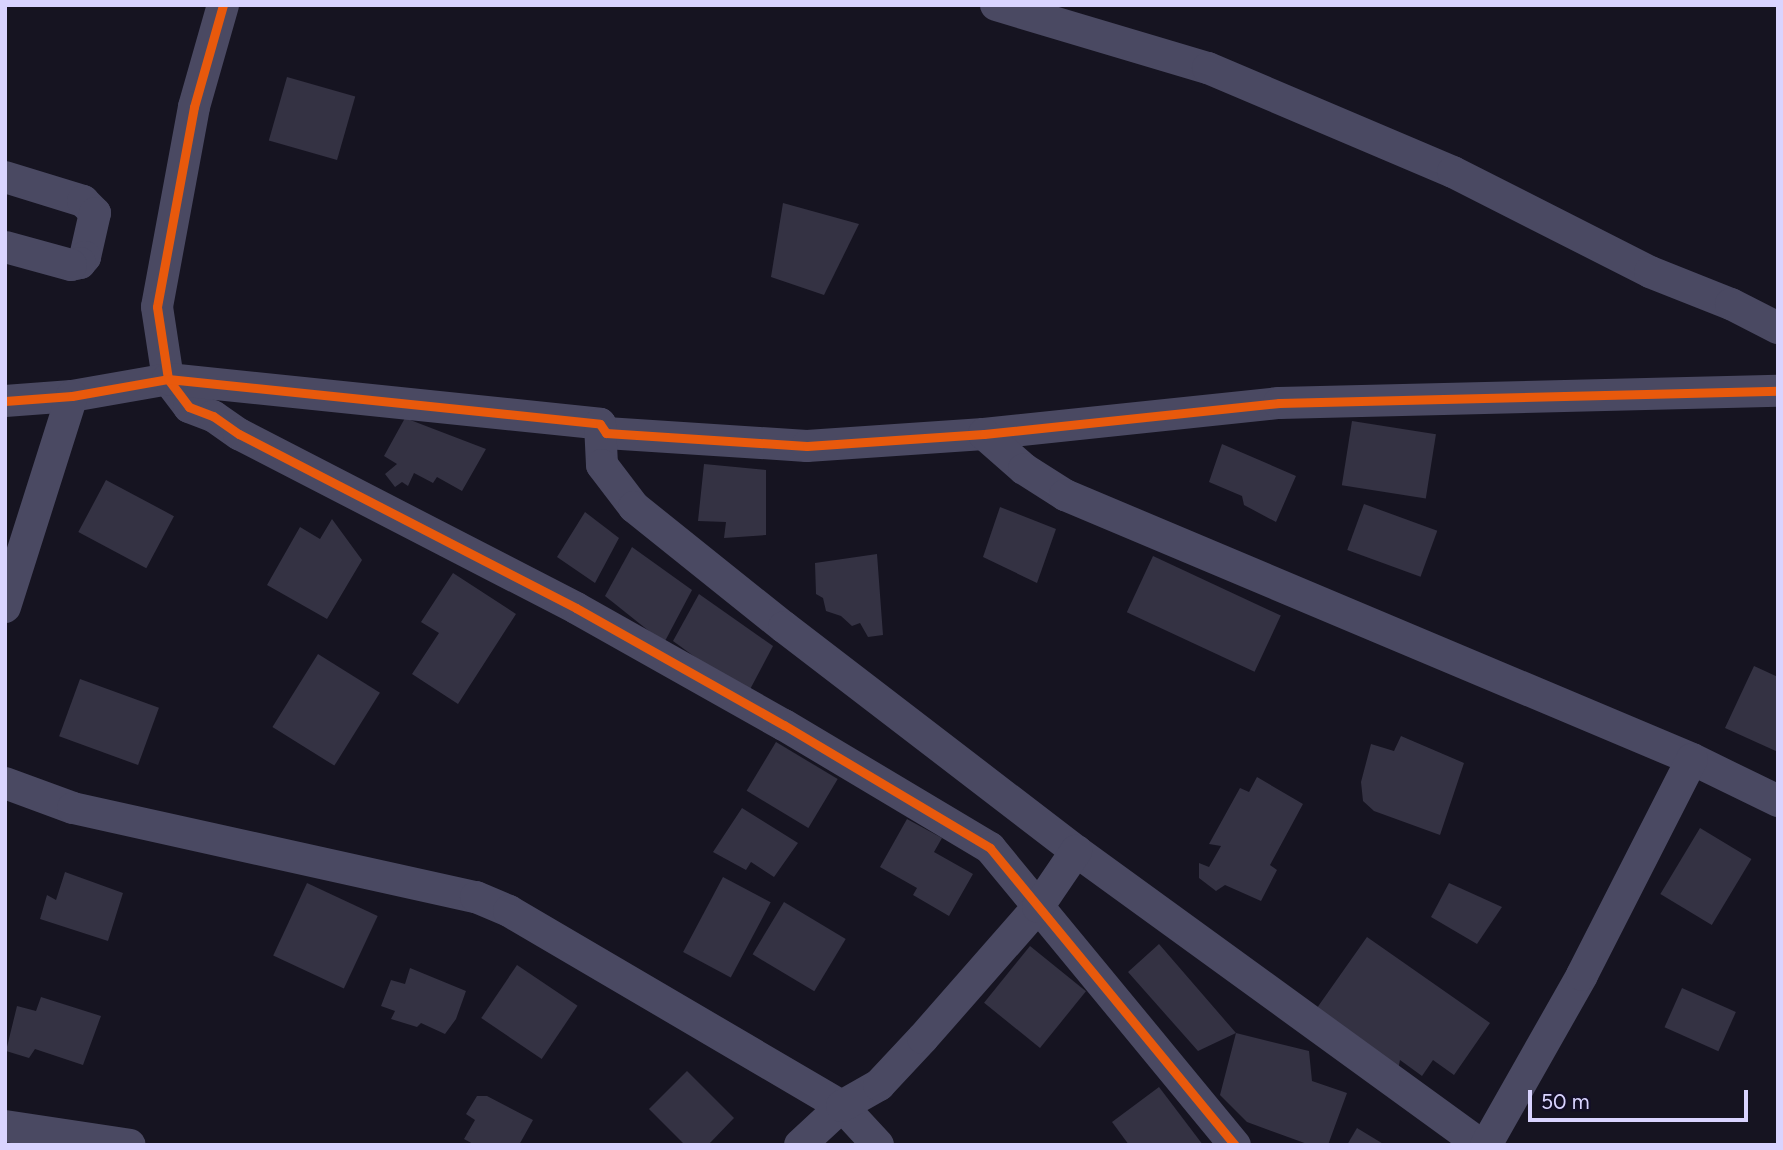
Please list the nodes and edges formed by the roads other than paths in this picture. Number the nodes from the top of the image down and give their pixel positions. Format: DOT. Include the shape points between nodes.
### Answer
graph roads {
  1 [pos="223,5"];
  2 [pos="996,5"];
  3 [pos="5,177"];
  4 [pos="5,247"];
  5 [pos="1778,328"];
  6 [pos="168,379"];
  7 [pos="1778,391"];
  8 [pos="72,397"];
  9 [pos="5,401"];
  10 [pos="600,424"];
  11 [pos="984,434"];
  12 [pos="5,607"];
  13 [pos="1692,759"];
  14 [pos="5,783"];
  15 [pos="1778,801"];
  16 [pos="1076,851"];
  17 [pos="1038,907"];
  18 [pos="842,1106"];
  19 [pos="5,1126"];
  20 [pos="130,1145"];
  21 [pos="800,1145"];
  22 [pos="878,1145"];
  23 [pos="1235,1145"];
  24 [pos="1483,1145"];
  1 -- 6 [label="street" via="194,107 157,307"];
  2 -- 5 [label="street" via="1208,68 1453,172 1650,272"];
  3 -- 4 [label="street" via="83,201 95,214 80,263 71,265"];
  6 -- 8 [label="street"];
  6 -- 10 [label="street"];
  6 -- 17 [label="street" via="189,407 576,608 784,725 990,849"];
  7 -- 11 [label="street" via="1279,403"];
  8 -- 9 [label="street"];
  8 -- 12 [label="street"];
  10 -- 11 [label="street" via="606,433 807,446"];
  10 -- 16 [label="street" via="602,464 634,507"];
  11 -- 13 [label="street" via="1065,495"];
  13 -- 15 [label="street"];
  13 -- 24 [label="street" via="1582,975"];
  14 -- 18 [label="street" via="73,808 476,897 509,911"];
  16 -- 17 [label="street"];
  16 -- 24 [label="street"];
  17 -- 18 [label="street" via="879,1085"];
  17 -- 23 [label="street"];
  18 -- 21 [label="street"];
  18 -- 22 [label="street"];
  19 -- 20 [label="street"];
}
